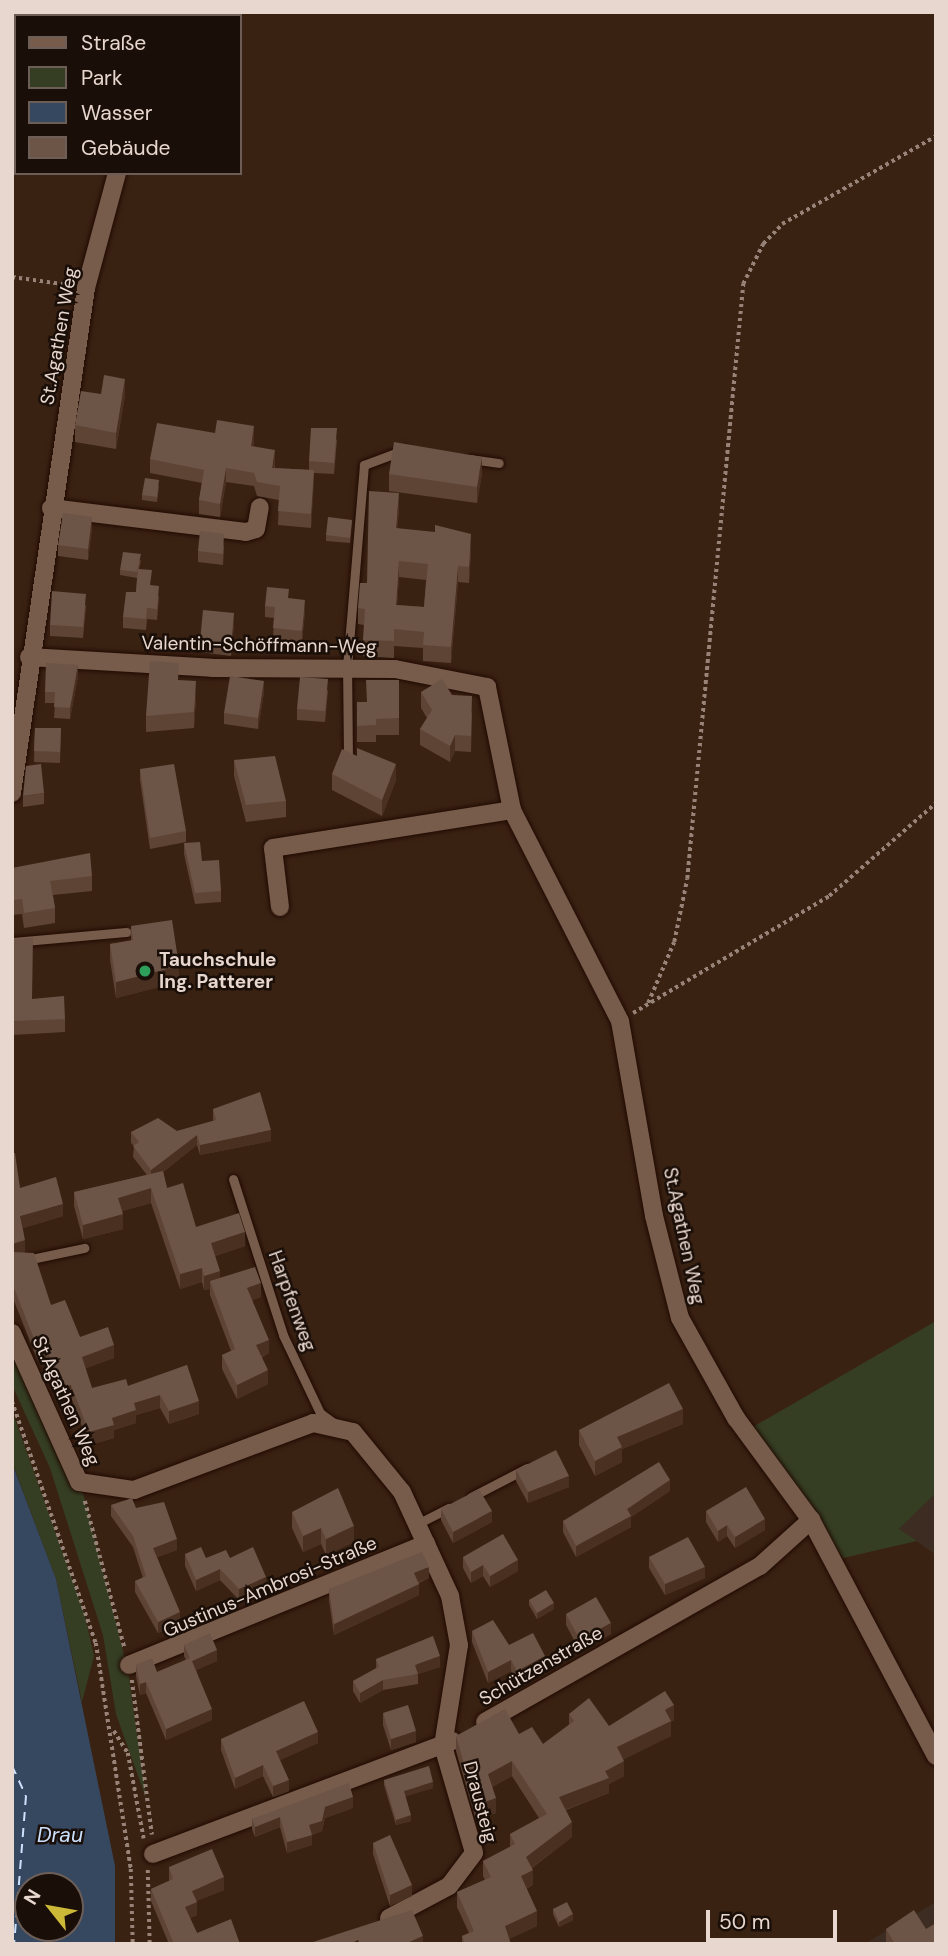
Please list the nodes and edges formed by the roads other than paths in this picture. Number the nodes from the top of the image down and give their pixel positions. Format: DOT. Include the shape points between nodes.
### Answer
graph roads {
  1 [pos="116,175"];
  2 [pos="423,453"];
  3 [pos="461,458"];
  4 [pos="499,463"];
  5 [pos="260,507"];
  6 [pos="51,508"];
  7 [pos="29,657"];
  8 [pos="347,667"];
  9 [pos="487,687"];
  10 [pos="348,758"];
  11 [pos="12,793"];
  12 [pos="512,810"];
  13 [pos="280,907"];
  14 [pos="127,932"];
  15 [pos="12,942"];
  16 [pos="233,1179"];
  17 [pos="84,1248"];
  18 [pos="12,1263"];
  19 [pos="12,1333"];
  20 [pos="336,1424"];
  21 [pos="532,1465"];
  22 [pos="811,1520"];
  23 [pos="417,1524"];
  24 [pos="426,1544"];
  25 [pos="129,1665"];
  26 [pos="443,1746"];
  27 [pos="936,1756"];
  28 [pos="150,1854"];
  29 [pos="370,1925"];
  1 -- 6 [label="street, St.Agathen Weg" via="86,288"];
  2 -- 8 [label="lane" via="397,449 363,465"];
  3 -- 4 [label="lane"];
  5 -- 6 [label="street" via="256,529 246,532"];
  6 -- 7 [label="street, St.Agathen Weg"];
  7 -- 8 [label="street, Valentin-Schöffmann-Weg" via="212,668"];
  7 -- 11 [label="street, St.Agathen Weg"];
  8 -- 9 [label="street, Valentin-Schöffmann-Weg"];
  8 -- 10 [label="lane"];
  9 -- 12 [label="street, St.Agathen Weg"];
  12 -- 13 [label="street" via="274,848"];
  12 -- 22 [label="street, St.Agathen Weg" via="620,1021 654,1216 680,1318 736,1418"];
  14 -- 15 [label="lane"];
  16 -- 20 [label="lane, Harpfenweg" via="283,1335 320,1413"];
  17 -- 18 [label="lane"];
  19 -- 20 [label="street, St.Agathen Weg" via="79,1482 134,1490 289,1429"];
  20 -- 23 [label="street" via="367,1444"];
  21 -- 23 [label="lane"];
  22 -- 26 [label="street, Schützenstraße" via="760,1566"];
  22 -- 27 [label="street, St.Agathen Weg"];
  23 -- 24 [label="street"];
  24 -- 25 [label="street, Gustinus-Ambrosi-Straße"];
  24 -- 26 [label="street" via="450,1596 459,1645"];
  26 -- 28 [label="street, Schützenstraße"];
  26 -- 29 [label="street, Drausteig" via="472,1846 470,1863 449,1886"];
}
